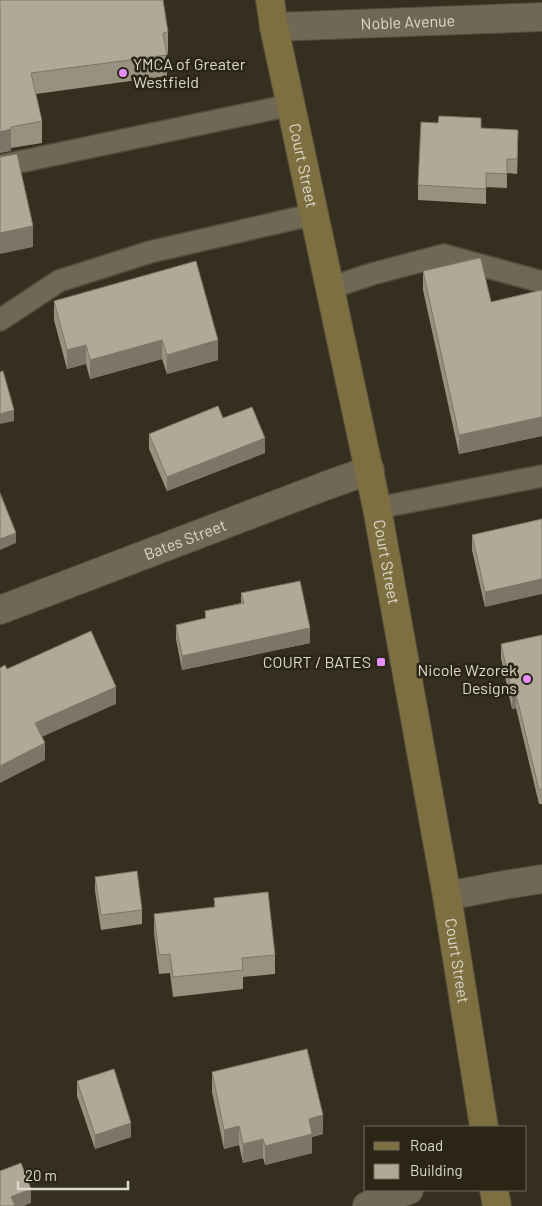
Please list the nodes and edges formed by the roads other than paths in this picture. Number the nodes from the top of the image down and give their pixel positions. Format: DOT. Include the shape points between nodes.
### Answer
graph roads {
  1 [pos="270,0"];
  2 [pos="542,17"];
  3 [pos="274,27"];
  4 [pos="291,105"];
  5 [pos="0,166"];
  6 [pos="315,214"];
  7 [pos="542,282"];
  8 [pos="330,288"];
  9 [pos="0,320"];
  10 [pos="370,470"];
  11 [pos="542,476"];
  12 [pos="377,508"];
  13 [pos="0,610"];
  14 [pos="542,879"];
  15 [pos="447,896"];
  16 [pos="484,1126"];
  17 [pos="406,1191"];
  18 [pos="494,1191"];
  19 [pos="367,1206"];
  20 [pos="496,1206"];
  1 -- 3 [label="main road, Court Street"];
  2 -- 3 [label="street, Noble Avenue"];
  3 -- 4 [label="main road, Court Street"];
  4 -- 5 [label="lane"];
  4 -- 6 [label="main road, Court Street"];
  6 -- 8 [label="main road, Court Street"];
  6 -- 9 [label="lane" via="150,252 59,281"];
  7 -- 8 [label="lane" via="444,255"];
  8 -- 10 [label="main road, Court Street"];
  10 -- 12 [label="main road, Court Street"];
  10 -- 13 [label="street, Bates Street"];
  11 -- 12 [label="lane"];
  12 -- 15 [label="main road, Court Street"];
  14 -- 15 [label="street"];
  15 -- 16 [label="main road, Court Street"];
  17 -- 19 [label="street"];
  18 -- 20 [label="main road"];
}
